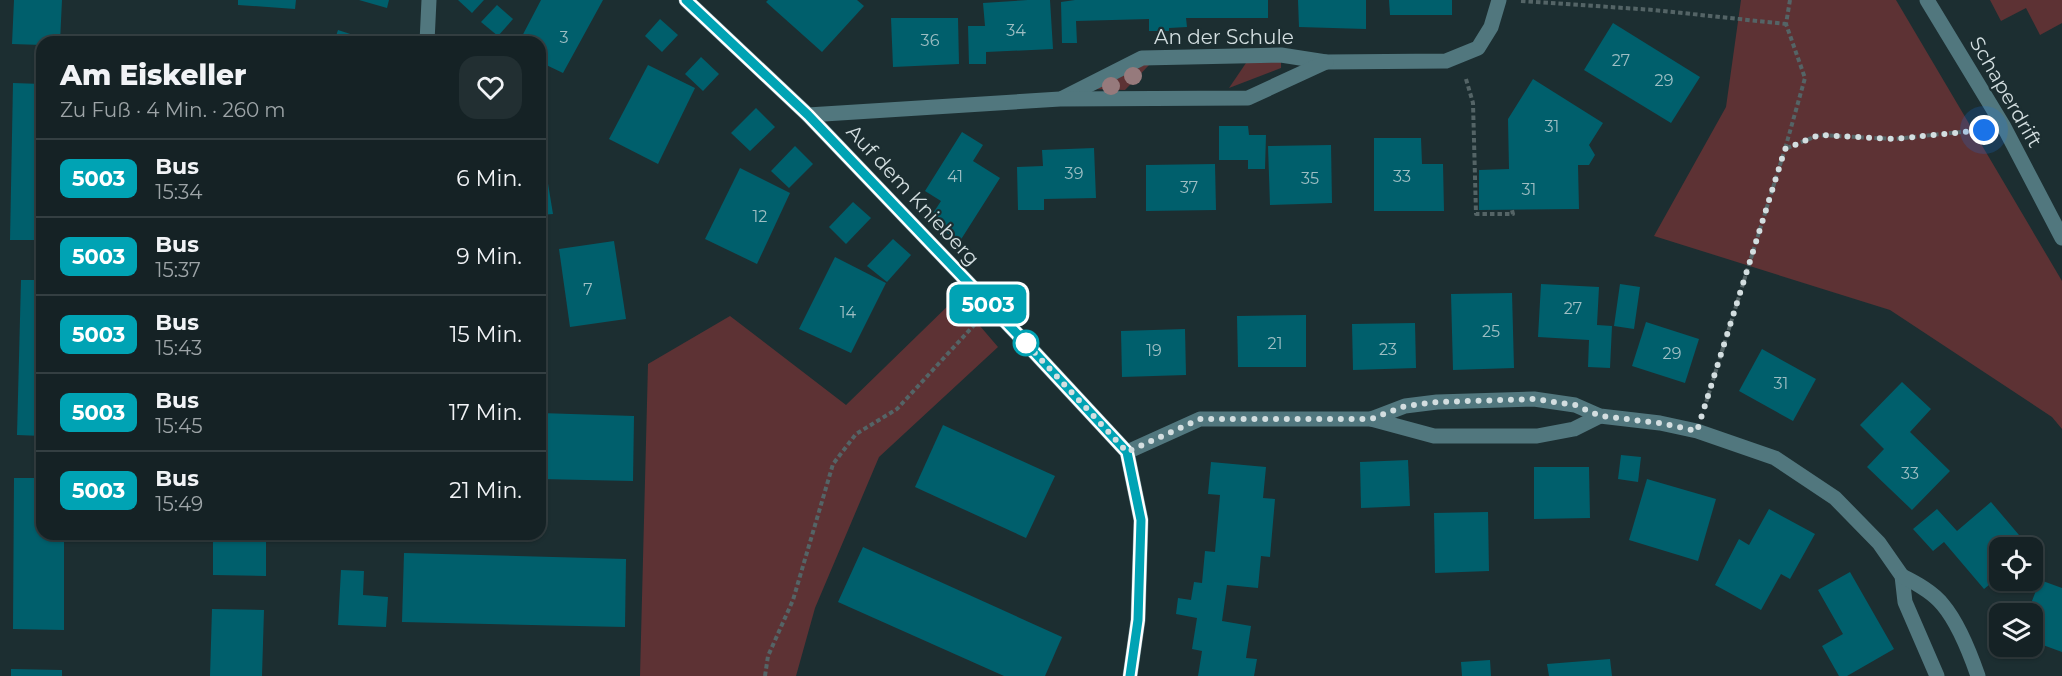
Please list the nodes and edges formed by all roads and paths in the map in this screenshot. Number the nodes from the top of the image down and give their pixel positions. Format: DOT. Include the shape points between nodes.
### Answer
graph roads {
  1 [pos="429,0"];
  2 [pos="686,0"];
  3 [pos="1499,0"];
  4 [pos="1790,0"];
  5 [pos="1927,0"];
  6 [pos="1517,1"];
  7 [pos="1786,24"];
  8 [pos="427,36"];
  9 [pos="1459,56"];
  10 [pos="1326,62"];
  11 [pos="1060,99"];
  12 [pos="808,115"];
  13 [pos="2004,127"];
  14 [pos="1785,149"];
  15 [pos="1512,210"];
  16 [pos="2062,238"];
  17 [pos="989,305"];
  18 [pos="1600,416"];
  19 [pos="1371,419"];
  20 [pos="1697,431"];
  21 [pos="1127,452"];
  22 [pos="1902,576"];
  23 [pos="765,676"];
  24 [pos="1130,676"];
  25 [pos="1938,676"];
  26 [pos="1978,676"];
  1 -- 8 [label="street"];
  2 -- 12 [label="street, Auf dem Knieberg"];
  3 -- 9 [label="street, An der Schule" via="1491,27 1478,48"];
  4 -- 7 [label="path"];
  5 -- 13 [label="street, Schaperdrift"];
  6 -- 7 [label="path"];
  7 -- 14 [label="path" via="1804,78"];
  9 -- 10 [label="street, An der Schule" via="1446,61"];
  9 -- 15 [label="path" via="1473,103 1476,214 1513,214"];
  10 -- 11 [label="street, An der Schule" via="1248,98"];
  10 -- 11 [label="street, An der Schule" via="1281,55 1142,58"];
  11 -- 12 [label="street, An der Schule"];
  12 -- 17 [label="street, Auf dem Knieberg"];
  13 -- 14 [label="path" via="1894,139 1819,135"];
  13 -- 16 [label="street, Schaperdrift"];
  14 -- 20 [label="path"];
  17 -- 21 [label="street, Auf dem Knieberg"];
  17 -- 23 [label="path" via="897,409 856,434 833,464 793,600 768,656"];
  18 -- 19 [label="street" via="1575,405 1534,399 1416,404"];
  18 -- 19 [label="street" via="1574,429 1537,436 1434,436"];
  18 -- 20 [label="street"];
  19 -- 21 [label="street" via="1200,419"];
  20 -- 22 [label="street" via="1775,459 1835,498 1879,543"];
  21 -- 24 [label="street" via="1141,520 1138,620"];
  22 -- 25 [label="street" via="1905,602"];
  22 -- 26 [label="street" via="1922,586 1943,605 1967,645"];
}
